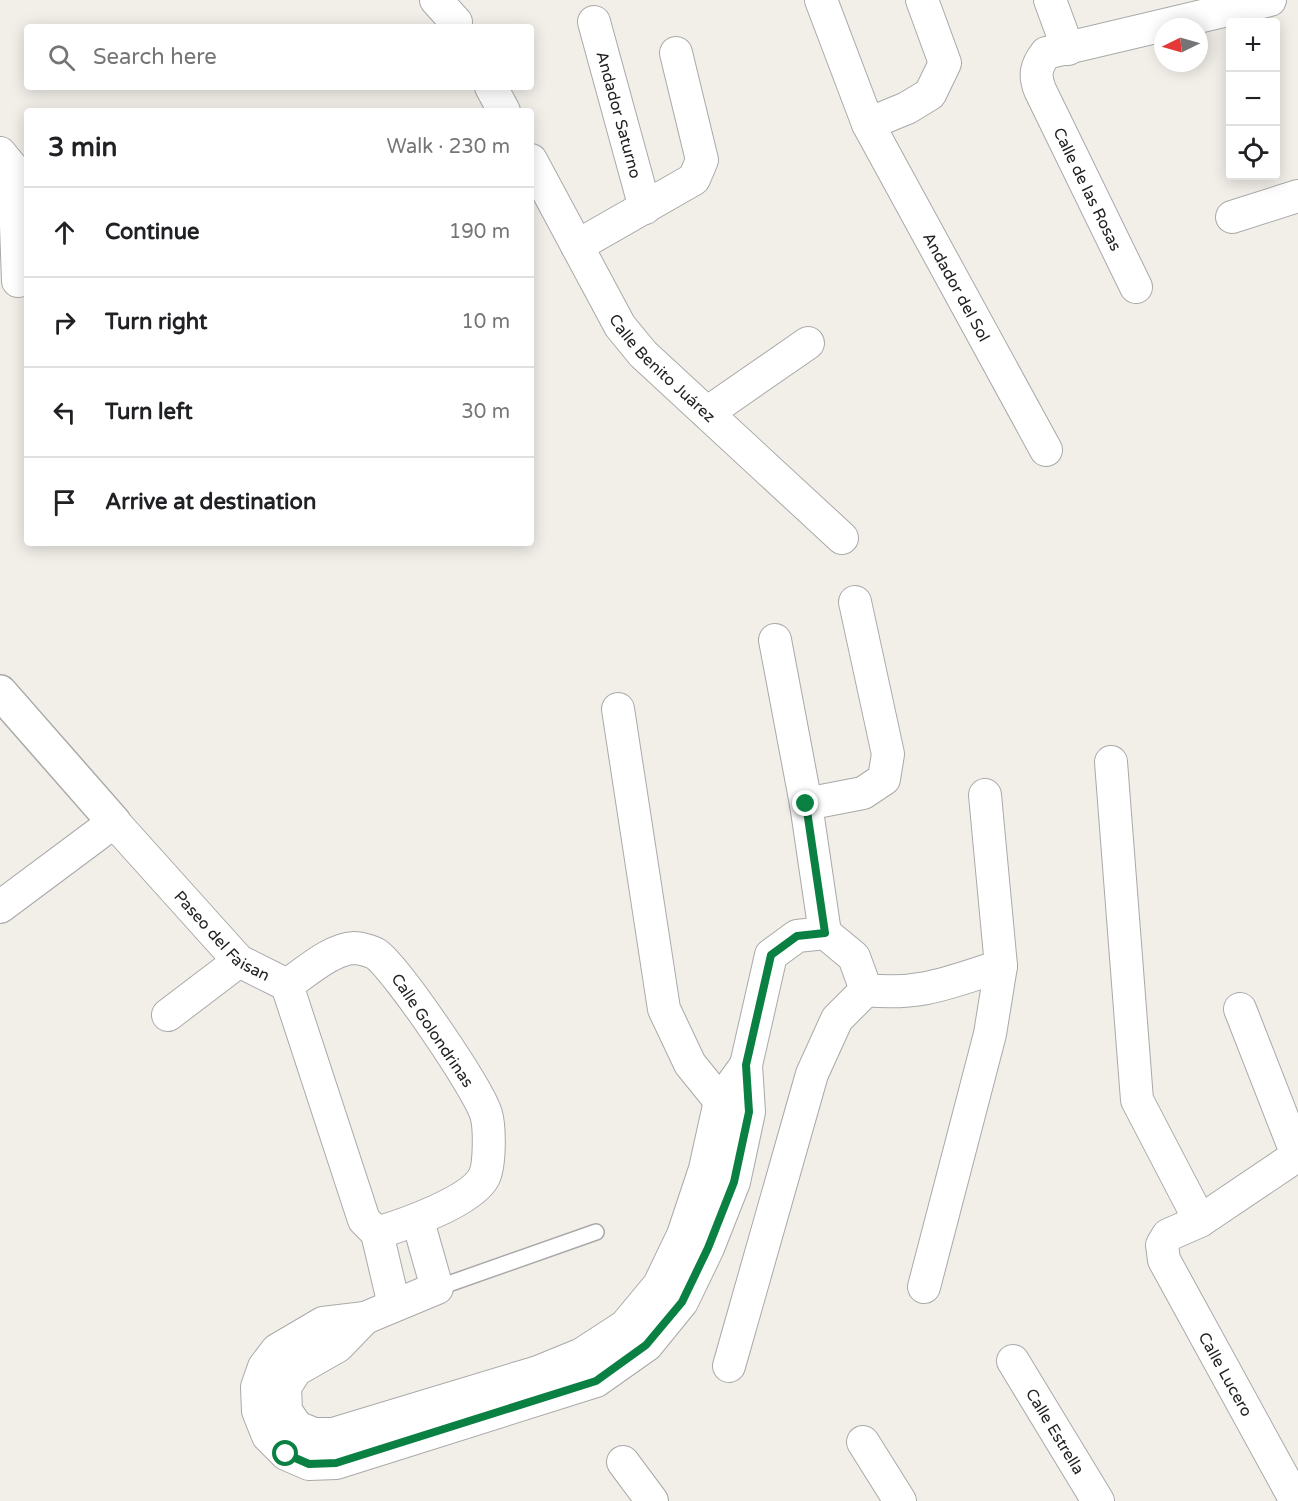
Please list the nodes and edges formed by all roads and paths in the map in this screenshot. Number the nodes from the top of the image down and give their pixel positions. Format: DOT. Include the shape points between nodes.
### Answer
graph roads {
  1 [pos="820,0"];
  2 [pos="922,0"];
  3 [pos="1050,0"];
  4 [pos="1270,0"];
  5 [pos="594,22"];
  6 [pos="1068,49"];
  7 [pos="676,53"];
  8 [pos="493,90"];
  9 [pos="502,108"];
  10 [pos="868,124"];
  11 [pos="0,153"];
  12 [pos="534,166"];
  13 [pos="1298,196"];
  14 [pos="645,208"];
  15 [pos="1232,217"];
  16 [pos="577,246"];
  17 [pos="18,281"];
  18 [pos="1136,288"];
  19 [pos="808,344"];
  20 [pos="707,413"];
  21 [pos="1046,450"];
  22 [pos="842,538"];
  23 [pos="855,602"];
  24 [pos="775,640"];
  25 [pos="0,692"];
  26 [pos="618,709"];
  27 [pos="1111,762"];
  28 [pos="985,795"];
  29 [pos="806,804"];
  30 [pos="114,822"];
  31 [pos="0,907"];
  32 [pos="825,933"];
  33 [pos="239,961"];
  34 [pos="1001,966"];
  35 [pos="287,985"];
  36 [pos="866,990"];
  37 [pos="1240,1009"];
  38 [pos="168,1015"];
  39 [pos="746,1065"];
  40 [pos="720,1101"];
  41 [pos="749,1112"];
  42 [pos="1297,1155"];
  43 [pos="418,1221"];
  44 [pos="1200,1221"];
  45 [pos="371,1226"];
  46 [pos="596,1232"];
  47 [pos="924,1287"];
  48 [pos="437,1288"];
  49 [pos="394,1305"];
  50 [pos="365,1318"];
  51 [pos="1013,1361"];
  52 [pos="729,1366"];
  53 [pos="863,1442"];
  54 [pos="623,1462"];
  55 [pos="652,1501"];
  56 [pos="900,1501"];
  57 [pos="1098,1501"];
  58 [pos="1296,1501"];
  1 -- 10 [label="street, Andador del Sol"];
  2 -- 10 [label="street" via="945,63 930,94"];
  3 -- 6 [label="street"];
  4 -- 6 [label="street"];
  5 -- 14 [label="street, Andador Saturno"];
  6 -- 18 [label="street, Calle de las Rosas" via="1046,53 1038,63 1035,77"];
  7 -- 14 [label="street" via="702,160 700,170 694,179"];
  8 -- 9 [label="street"];
  10 -- 21 [label="street, Andador del Sol"];
  11 -- 17 [label="street" via="14,170"];
  12 -- 16 [label="street, Calle Benito Juárez"];
  13 -- 15 [label="street"];
  14 -- 16 [label="street"];
  16 -- 20 [label="street, Calle Benito Juárez" via="620,326 643,354"];
  19 -- 20 [label="street"];
  20 -- 22 [label="street, Calle Benito Juárez"];
  23 -- 29 [label="street" via="888,754 884,778 863,793"];
  24 -- 29 [label="street"];
  25 -- 30 [label="street, Paseo del Faisan"];
  26 -- 40 [label="street" via="664,1009 690,1064"];
  27 -- 44 [label="street" via="1137,1100"];
  28 -- 34 [label="street"];
  29 -- 32 [label="street"];
  30 -- 31 [label="street"];
  30 -- 33 [label="street, Paseo del Faisan"];
  32 -- 36 [label="street" via="854,957"];
  32 -- 39 [label="street" via="797,936 771,955"];
  33 -- 35 [label="street, Paseo del Faisan"];
  33 -- 38 [label="street"];
  34 -- 36 [label="street" via="918,991"];
  34 -- 47 [label="street" via="990,1034"];
  35 -- 43 [label="street, Calle Golondrinas" via="334,954 353,948 375,953 393,971 471,1082 486,1115 489,1155 484,1178 461,1198"];
  35 -- 45 [label="street, Paseo del Faisan"];
  36 -- 52 [label="street" via="837,1019 812,1074"];
  37 -- 42 [label="street"];
  39 -- 40 [label="street"];
  39 -- 41 [label="street"];
  40 -- 41 [label="street"];
  40 -- 50 [label="street" via="705,1170 683,1235 659,1285 625,1326 582,1354 538,1372 333,1434 314,1434 297,1427 286,1411 285,1387 297,1370 338,1346"];
  41 -- 50 [label="street" via="734,1182 682,1302 646,1345 596,1381 336,1463 309,1464 286,1454 268,1436 258,1411 257,1387 264,1367 277,1350 323,1323"];
  42 -- 44 [label="street"];
  43 -- 45 [label="street, Calle Golondrinas"];
  43 -- 48 [label="street"];
  44 -- 58 [label="street, Calle Lucero" via="1168,1235 1162,1245 1164,1260"];
  45 -- 49 [label="street, Paseo del Faisan"];
  46 -- 48 [label="lane"];
  48 -- 49 [label="street"];
  49 -- 50 [label="street"];
  51 -- 57 [label="street, Calle Estrella"];
  53 -- 56 [label="street"];
  54 -- 55 [label="street"];
}
